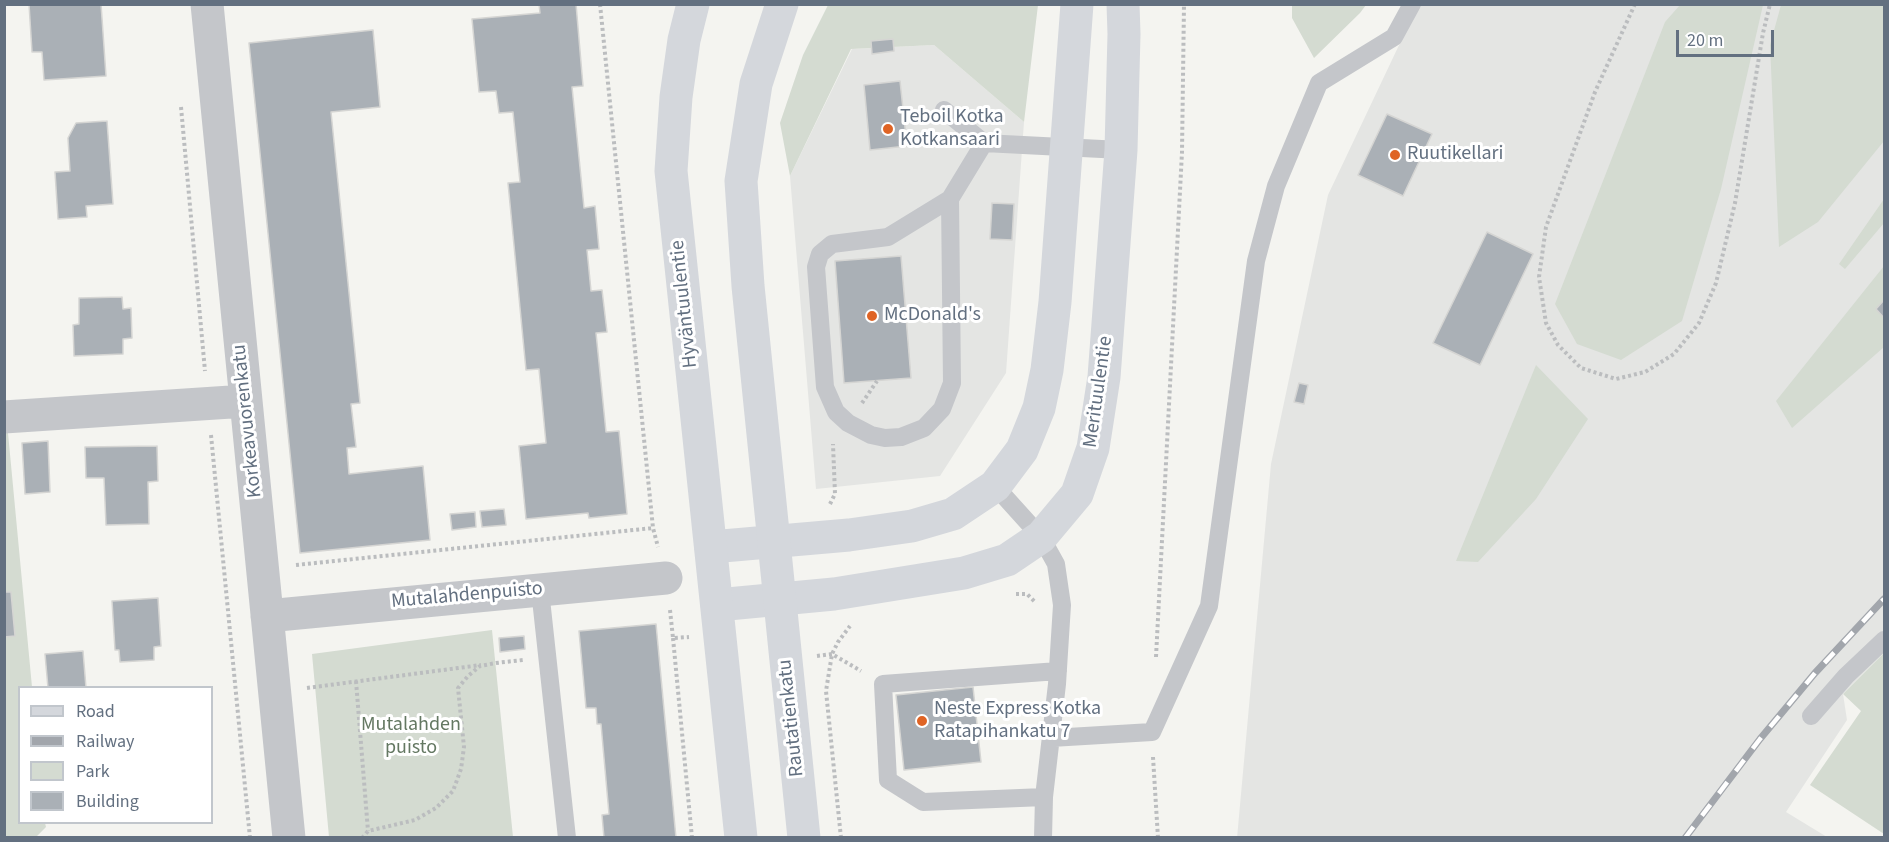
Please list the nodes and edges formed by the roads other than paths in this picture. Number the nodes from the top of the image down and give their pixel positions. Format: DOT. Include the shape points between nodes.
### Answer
graph roads {
  1 [pos="207,4"];
  2 [pos="693,4"];
  3 [pos="782,4"];
  4 [pos="1077,4"];
  5 [pos="1123,4"];
  6 [pos="1412,4"];
  7 [pos="944,110"];
  8 [pos="984,143"];
  9 [pos="1067,147"];
  10 [pos="1121,150"];
  11 [pos="950,199"];
  12 [pos="246,401"];
  13 [pos="4,417"];
  14 [pos="995,486"];
  15 [pos="1041,537"];
  16 [pos="774,542"];
  17 [pos="711,547"];
  18 [pos="666,578"];
  19 [pos="540,590"];
  20 [pos="780,599"];
  21 [pos="717,605"];
  22 [pos="267,616"];
  23 [pos="1884,640"];
  24 [pos="1058,671"];
  25 [pos="1811,716"];
  26 [pos="1051,738"];
  27 [pos="1044,797"];
  28 [pos="289,837"];
  29 [pos="567,837"];
  30 [pos="741,837"];
  31 [pos="804,837"];
  32 [pos="1043,837"];
  1 -- 12 [label="street, Korkeavuorenkatu"];
  2 -- 17 [label="main road, Hyväntuulentie" via="676,97 671,171"];
  3 -- 16 [label="main road" via="756,84 741,181"];
  4 -- 9 [label="main road"];
  5 -- 10 [label="main road, Merituulentie"];
  6 -- 26 [label="lane" via="1394,36 1319,83 1276,186 1256,261 1209,606 1152,732"];
  7 -- 8 [label="lane"];
  8 -- 9 [label="lane"];
  8 -- 11 [label="lane"];
  9 -- 10 [label="lane"];
  9 -- 14 [label="main road" via="1047,370 1039,408 1022,450"];
  10 -- 15 [label="main road, Merituulentie" via="1104,377 1093,448 1077,494"];
  11 -- 11 [label="lane" via="888,237 832,244 820,254 816,267 825,387 836,412 871,435 901,437 924,428 942,409 952,383"];
  12 -- 13 [label="street"];
  12 -- 22 [label="street, Korkeavuorenkatu"];
  14 -- 15 [label="lane"];
  14 -- 16 [label="main road" via="953,514 912,526"];
  15 -- 20 [label="main road, Merituulentie" via="1007,560 964,573"];
  15 -- 24 [label="lane" via="1056,564 1062,605"];
  16 -- 17 [label="main road"];
  16 -- 20 [label="main road"];
  17 -- 21 [label="main road, Hyväntuulentie"];
  18 -- 19 [label="street, Mutalahdenpuisto"];
  19 -- 22 [label="street, Mutalahdenpuisto"];
  19 -- 29 [label="lane"];
  20 -- 21 [label="main road, Merituulentie"];
  20 -- 31 [label="main road, Rautatienkatu"];
  21 -- 30 [label="main road"];
  22 -- 28 [label="street, Korkeavuorenkatu"];
  23 -- 25 [label="lane"];
  24 -- 26 [label="lane"];
  24 -- 27 [label="lane" via="883,684 888,780 923,801"];
  26 -- 27 [label="lane"];
  27 -- 32 [label="lane"];
}
